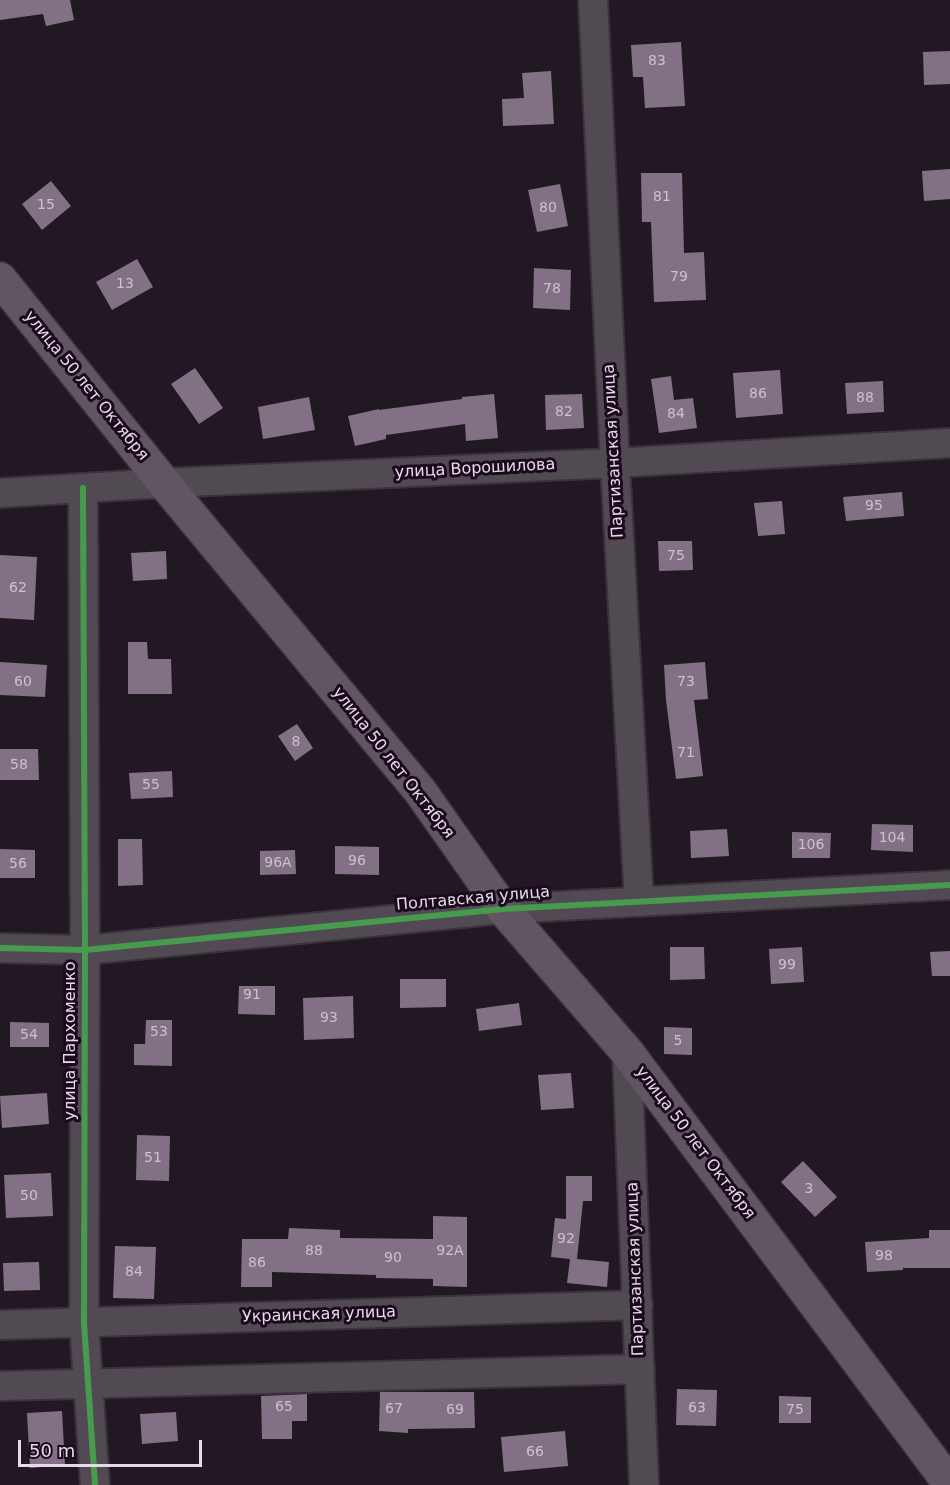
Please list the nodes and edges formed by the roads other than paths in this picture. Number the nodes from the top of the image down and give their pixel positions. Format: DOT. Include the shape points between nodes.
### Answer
graph roads {
  1 [pos="593,0"];
  2 [pos="0,279"];
  3 [pos="950,443"];
  4 [pos="615,463"];
  5 [pos="164,483"];
  6 [pos="83,488"];
  7 [pos="0,493"];
  8 [pos="950,885"];
  9 [pos="639,901"];
  10 [pos="503,909"];
  11 [pos="0,948"];
  12 [pos="85,950"];
  13 [pos="627,1052"];
  14 [pos="638,1305"];
  15 [pos="84,1323"];
  16 [pos="0,1325"];
  17 [pos="640,1369"];
  18 [pos="87,1383"];
  19 [pos="0,1386"];
  20 [pos="950,1484"];
  21 [pos="95,1485"];
  22 [pos="644,1485"];
  1 -- 4 [label="street, Партизанская улица"];
  2 -- 5 [label="main road, улица 50 лет Октября"];
  3 -- 4 [label="street, улица Ворошилова"];
  4 -- 5 [label="street, улица Ворошилова"];
  4 -- 9 [label="street, Партизанская улица"];
  5 -- 6 [label="street, улица Ворошилова"];
  5 -- 10 [label="main road, улица 50 лет Октября" via="420,791"];
  6 -- 7 [label="street, улица Ворошилова"];
  6 -- 12 [label="street, улица Пархоменко"];
  8 -- 9 [label="street, Полтавская улица"];
  9 -- 10 [label="street, Полтавская улица"];
  10 -- 12 [label="street, Полтавская улица"];
  10 -- 13 [label="main road, улица 50 лет Октября"];
  11 -- 12 [label="street, Полтавская улица"];
  12 -- 15 [label="street, улица Пархоменко"];
  13 -- 14 [label="street, Партизанская улица"];
  13 -- 20 [label="main road, улица 50 лет Октября"];
  14 -- 15 [label="street, Украинская улица"];
  14 -- 17 [label="street, Партизанская улица"];
  15 -- 16 [label="street, Украинская улица"];
  15 -- 18 [label="street, улица Пархоменко"];
  17 -- 18 [label="street"];
  17 -- 22 [label="street, Партизанская улица"];
  18 -- 19 [label="street"];
  18 -- 21 [label="street, улица Пархоменко"];
}
